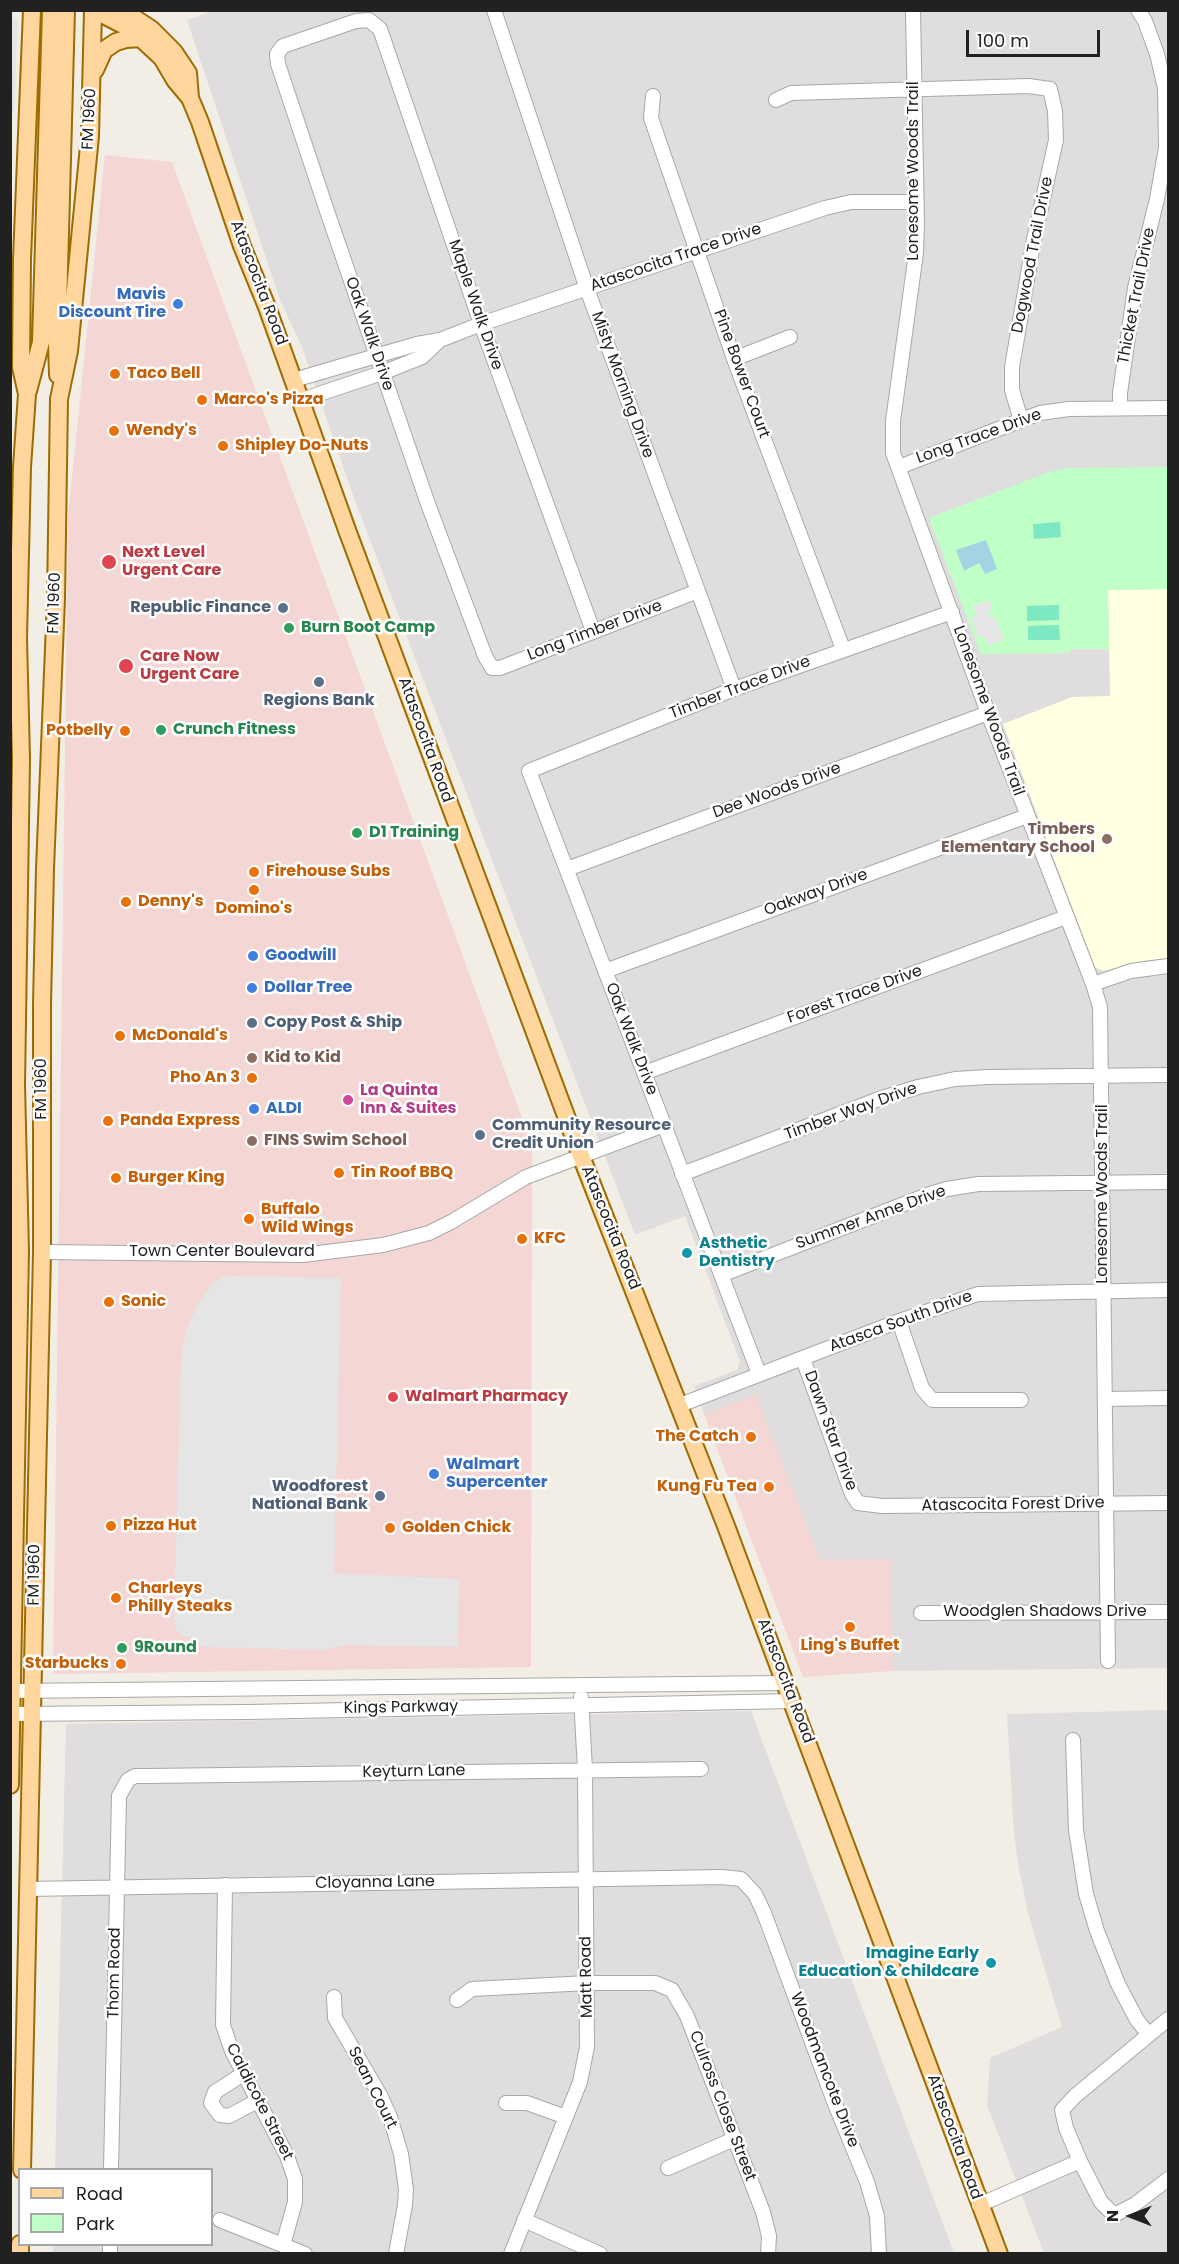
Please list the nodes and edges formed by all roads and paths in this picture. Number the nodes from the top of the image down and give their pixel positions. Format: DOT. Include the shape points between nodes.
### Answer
graph roads {
  1 [pos="32,10"];
  2 [pos="51,10"];
  3 [pos="66,10"];
  4 [pos="94,10"];
  5 [pos="122,10"];
  6 [pos="494,10"];
  7 [pos="913,10"];
  8 [pos="1138,10"];
  9 [pos="330,28"];
  10 [pos="142,38"];
  11 [pos="92,76"];
  12 [pos="915,89"];
  13 [pos="653,96"];
  14 [pos="190,98"];
  15 [pos="776,100"];
  16 [pos="918,202"];
  17 [pos="698,253"];
  18 [pos="587,288"];
  19 [pos="481,324"];
  20 [pos="790,337"];
  21 [pos="440,340"];
  22 [pos="377,356"];
  23 [pos="734,359"];
  24 [pos="382,373"];
  25 [pos="294,380"];
  26 [pos="27,394"];
  27 [pos="59,399"];
  28 [pos="301,400"];
  29 [pos="1120,408"];
  30 [pos="1168,408"];
  31 [pos="1021,420"];
  32 [pos="899,467"];
  33 [pos="698,591"];
  34 [pos="952,612"];
  35 [pos="593,631"];
  36 [pos="843,649"];
  37 [pos="492,668"];
  38 [pos="734,689"];
  39 [pos="988,713"];
  40 [pos="529,771"];
  41 [pos="1026,816"];
  42 [pos="567,869"];
  43 [pos="1066,917"];
  44 [pos="1168,966"];
  45 [pos="605,971"];
  46 [pos="1093,984"];
  47 [pos="644,1073"];
  48 [pos="1168,1075"];
  49 [pos="1102,1076"];
  50 [pos="664,1125"];
  51 [pos="581,1156"];
  52 [pos="682,1174"];
  53 [pos="1168,1182"];
  54 [pos="1103,1183"];
  55 [pos="42,1252"];
  56 [pos="721,1275"];
  57 [pos="1168,1290"];
  58 [pos="1103,1291"];
  59 [pos="899,1321"];
  60 [pos="803,1359"];
  61 [pos="759,1374"];
  62 [pos="1168,1398"];
  63 [pos="1104,1399"];
  64 [pos="1021,1400"];
  65 [pos="680,1405"];
  66 [pos="858,1503"];
  67 [pos="1106,1503"];
  68 [pos="1168,1503"];
  69 [pos="1107,1612"];
  70 [pos="1168,1612"];
  71 [pos="921,1613"];
  72 [pos="1108,1661"];
  73 [pos="785,1683"];
  74 [pos="580,1686"];
  75 [pos="11,1691"];
  76 [pos="32,1691"];
  77 [pos="792,1701"];
  78 [pos="582,1704"];
  79 [pos="11,1714"];
  80 [pos="32,1714"];
  81 [pos="1073,1740"];
  82 [pos="701,1769"];
  83 [pos="585,1770"];
  84 [pos="128,1780"];
  85 [pos="10,1785"];
  86 [pos="722,1877"];
  87 [pos="586,1879"];
  88 [pos="225,1885"];
  89 [pos="117,1887"];
  90 [pos="28,1889"];
  91 [pos="588,1983"];
  92 [pos="334,1997"];
  93 [pos="457,2000"];
  94 [pos="1168,2019"];
  95 [pos="1149,2035"];
  96 [pos="243,2074"];
  97 [pos="259,2100"];
  98 [pos="506,2103"];
  99 [pos="566,2117"];
  100 [pos="734,2139"];
  101 [pos="1080,2161"];
  102 [pos="22,2168"];
  103 [pos="111,2168"];
  104 [pos="668,2168"];
  105 [pos="1168,2179"];
  106 [pos="979,2205"];
  107 [pos="220,2220"];
  108 [pos="525,2220"];
  109 [pos="283,2245"];
  110 [pos="305,2253"];
  111 [pos="396,2253"];
  112 [pos="512,2253"];
  113 [pos="600,2253"];
  114 [pos="768,2253"];
  115 [pos="879,2253"];
  116 [pos="999,2253"];
  1 -- 26 [label="main road, FM 1960 / FM 1960" via="22,260 21,367"];
  2 -- 26 [label="main road" via="40,342"];
  3 -- 27 [label="main road"];
  4 -- 10 [label="main road, Atascocita Road"];
  4 -- 11 [label="main road, FM 1960 / FM 1960"];
  5 -- 14 [label="main road, Atascocita Road" via="152,29 177,57 188,73"];
  6 -- 18 [label="street, Misty Morning Drive"];
  7 -- 12 [label="street, Lonesome Woods Trail"];
  8 -- 29 [label="street, Thicket Trail Drive" via="1157,54 1165,88 1166,148 1135,288"];
  9 -- 19 [label="street, Maple Walk Drive" via="369,20 380,29"];
  9 -- 22 [label="street, Oak Walk Drive" via="283,46 277,54"];
  10 -- 11 [label="main road" via="116,42 104,50"];
  10 -- 14 [label="main road, Atascocita Road" via="162,58"];
  11 -- 27 [label="main road, FM 1960 / FM 1960" via="90,136 69,351"];
  12 -- 15 [label="street" via="791,93"];
  12 -- 16 [label="street, Lonesome Woods Trail"];
  12 -- 31 [label="street, Dogwood Trail Drive" via="1050,89 1056,140 1012,367 1012,390"];
  13 -- 17 [label="street, Pine Bower Court" via="651,118"];
  14 -- 25 [label="main road, Atascocita Road"];
  16 -- 17 [label="street, Atascocita Trace Drive" via="851,202"];
  16 -- 32 [label="street, Lonesome Woods Trail" via="916,253 893,421 893,453"];
  17 -- 18 [label="street, Atascocita Trace Drive"];
  17 -- 23 [label="street, Pine Bower Court"];
  18 -- 19 [label="street, Atascocita Trace Drive"];
  18 -- 33 [label="street, Misty Morning Drive"];
  19 -- 21 [label="street, Atascocita Trace Drive"];
  19 -- 35 [label="street, Maple Walk Drive"];
  20 -- 23 [label="street"];
  21 -- 22 [label="street, Atascocita Trace Drive"];
  21 -- 24 [label="street, Atascocita Trace Drive" via="422,357"];
  22 -- 24 [label="street, Oak Walk Drive"];
  22 -- 25 [label="street, Atascocita Trace Drive"];
  23 -- 36 [label="street, Pine Bower Court"];
  24 -- 28 [label="street, Atascocita Trace Drive"];
  24 -- 37 [label="street, Oak Walk Drive"];
  25 -- 28 [label="main road, Atascocita Road"];
  26 -- 75 [label="main road, FM 1960 / FM 1960" via="18,638 21,758 16,1085 20,1251"];
  27 -- 55 [label="main road, FM 1960 / FM 1960" via="42,1004"];
  28 -- 51 [label="main road, Atascocita Road"];
  29 -- 30 [label="street, Long Trace Drive"];
  29 -- 31 [label="street, Long Trace Drive" via="1069,409"];
  31 -- 32 [label="street, Long Trace Drive"];
  32 -- 34 [label="street, Lonesome Woods Trail"];
  33 -- 35 [label="street, Long Timber Drive"];
  33 -- 38 [label="street, Misty Morning Drive"];
  34 -- 36 [label="street, Timber Trace Drive"];
  34 -- 39 [label="street, Lonesome Woods Trail"];
  35 -- 37 [label="street, Long Timber Drive"];
  36 -- 38 [label="street, Timber Trace Drive"];
  38 -- 40 [label="street, Timber Trace Drive"];
  39 -- 41 [label="street, Lonesome Woods Trail"];
  39 -- 42 [label="street, Dee Woods Drive"];
  40 -- 42 [label="street, Oak Walk Drive"];
  41 -- 43 [label="street, Lonesome Woods Trail"];
  41 -- 45 [label="street, Oakway Drive"];
  42 -- 45 [label="street, Oak Walk Drive"];
  43 -- 46 [label="street, Lonesome Woods Trail"];
  43 -- 47 [label="street, Forest Trace Drive"];
  44 -- 46 [label="street" via="1131,971"];
  45 -- 47 [label="street, Oak Walk Drive"];
  46 -- 49 [label="street, Lonesome Woods Trail" via="1101,1016"];
  47 -- 50 [label="street, Oak Walk Drive"];
  48 -- 49 [label="street, Timber Way Drive"];
  49 -- 52 [label="street, Timber Way Drive" via="987,1077 918,1087"];
  49 -- 54 [label="street, Lonesome Woods Trail"];
  50 -- 51 [label="street, Town Center Boulevard"];
  50 -- 52 [label="street, Oak Walk Drive"];
  51 -- 55 [label="street, Town Center Boulevard" via="526,1177 429,1233 383,1245 303,1255"];
  51 -- 65 [label="main road, Atascocita Road"];
  52 -- 56 [label="street, Oak Walk Drive"];
  53 -- 54 [label="street, Summer Anne Drive"];
  54 -- 56 [label="street, Summer Anne Drive" via="978,1184 947,1189"];
  54 -- 58 [label="street, Lonesome Woods Trail"];
  55 -- 76 [label="main road, FM 1960 / FM 1960"];
  56 -- 61 [label="street, Oak Walk Drive"];
  57 -- 58 [label="street, Atasca South Drive"];
  58 -- 59 [label="street, Atasca South Drive" via="978,1294"];
  58 -- 63 [label="street, Lonesome Woods Trail"];
  59 -- 60 [label="street, Atasca South Drive"];
  59 -- 64 [label="street" via="922,1388 932,1400"];
  60 -- 61 [label="street, Atasca South Drive"];
  60 -- 66 [label="street, Dawn Star Drive"];
  61 -- 65 [label="street, Atasca South Drive"];
  62 -- 63 [label="street"];
  63 -- 67 [label="street, Lonesome Woods Trail"];
  65 -- 73 [label="main road, Atascocita Road"];
  66 -- 67 [label="street, Atascocita Forest Drive"];
  67 -- 68 [label="street, Atascocita Forest Drive"];
  67 -- 69 [label="street, Lonesome Woods Trail"];
  69 -- 70 [label="street, Woodglen Shadows Drive"];
  69 -- 71 [label="street, Woodglen Shadows Drive"];
  69 -- 72 [label="street, Lonesome Woods Trail"];
  73 -- 74 [label="street, Kings Parkway"];
  73 -- 77 [label="main road, Atascocita Road"];
  74 -- 76 [label="street, Kings Parkway"];
  74 -- 78 [label="street, Matt Road"];
  75 -- 76 [label="street, Kings Parkway"];
  75 -- 79 [label="main road, FM 1960 / FM 1960"];
  76 -- 80 [label="main road, FM 1960 / FM 1960"];
  77 -- 78 [label="street, Kings Parkway"];
  77 -- 106 [label="main road, Atascocita Road"];
  78 -- 80 [label="street, Kings Parkway"];
  78 -- 83 [label="street, Matt Road"];
  79 -- 80 [label="street, Kings Parkway"];
  79 -- 85 [label="main road, FM 1960 / FM 1960"];
  80 -- 90 [label="main road, FM 1960 / FM 1960"];
  81 -- 95 [label="street" via="1076,1830 1086,1894 1118,1983"];
  82 -- 83 [label="street, Keyturn Lane"];
  83 -- 84 [label="street, Keyturn Lane" via="135,1776"];
  83 -- 87 [label="street, Matt Road"];
  84 -- 89 [label="street, Thom Road" via="119,1796"];
  86 -- 87 [label="street, Cloyanna Lane"];
  86 -- 115 [label="street, Woodmancote Drive" via="741,1879 755,1894 764,1913 870,2191 877,2216"];
  87 -- 88 [label="street, Cloyanna Lane"];
  87 -- 91 [label="street, Matt Road"];
  88 -- 89 [label="street, Cloyanna Lane"];
  88 -- 96 [label="street, Caldicote Street" via="223,2025"];
  89 -- 90 [label="street, Cloyanna Lane"];
  89 -- 103 [label="street, Thom Road"];
  90 -- 102 [label="main road, FM 1960 / FM 1960"];
  91 -- 93 [label="street, Culross Close Street" via="472,1989"];
  91 -- 99 [label="street, Matt Road" via="585,2064"];
  91 -- 100 [label="street, Culross Close Street" via="662,1984 672,1990 680,2001"];
  92 -- 111 [label="street, Sean Court" via="335,2018 380,2095 401,2154 406,2189"];
  94 -- 95 [label="street"];
  95 -- 101 [label="street" via="1062,2110"];
  96 -- 97 [label="street, Caldicote Street"];
  96 -- 97 [label="street" via="215,2092 211,2103 220,2115 229,2116"];
  97 -- 109 [label="street, Caldicote Street" via="288,2156 295,2179 296,2202"];
  98 -- 99 [label="street" via="527,2103"];
  99 -- 108 [label="street, Matt Road"];
  100 -- 104 [label="street"];
  100 -- 114 [label="street, Culross Close Street" via="766,2224"];
  101 -- 105 [label="street" via="1101,2202 1114,2215"];
  101 -- 106 [label="street"];
  106 -- 116 [label="main road, Atascocita Road"];
  107 -- 109 [label="street"];
  108 -- 112 [label="street, Matt Road"];
  108 -- 113 [label="street"];
  109 -- 110 [label="street"];
}
